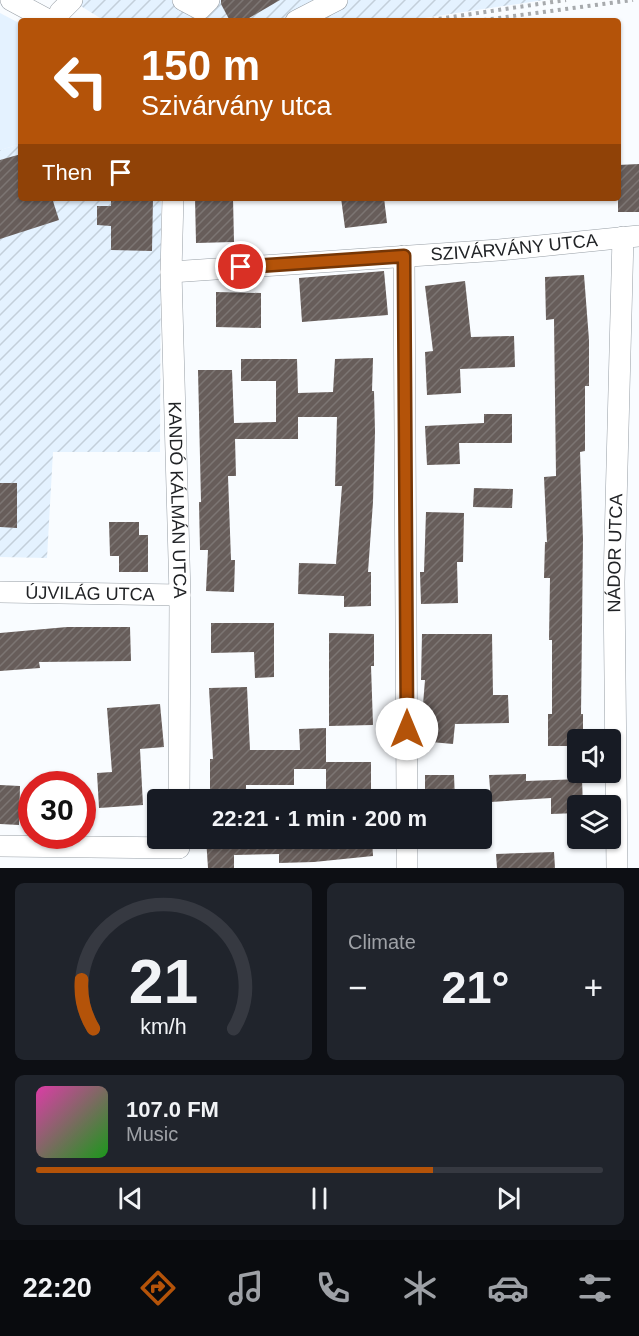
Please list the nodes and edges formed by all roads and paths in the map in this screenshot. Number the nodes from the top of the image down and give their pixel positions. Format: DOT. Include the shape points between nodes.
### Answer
graph roads {
  1 [pos="11,0"];
  2 [pos="72,0"];
  3 [pos="337,0"];
  4 [pos="566,0"];
  5 [pos="633,0"];
  6 [pos="44,18"];
  7 [pos="59,18"];
  8 [pos="302,18"];
  9 [pos="444,18"];
  10 [pos="498,18"];
  11 [pos="173,201"];
  12 [pos="631,237"];
  13 [pos="404,256"];
  14 [pos="171,272"];
  15 [pos="0,592"];
  16 [pos="180,595"];
  17 [pos="179,789"];
  18 [pos="407,789"];
  19 [pos="0,846"];
  20 [pos="407,849"];
  21 [pos="180,852"];
  22 [pos="407,868"];
  23 [pos="617,868"];
  1 -- 6 [label="street"];
  2 -- 7 [label="street"];
  3 -- 8 [label="street"];
  4 -- 9 [label="path"];
  5 -- 10 [label="path"];
  11 -- 14 [label="street, KANDÓ KÁLMÁN UTCA"];
  12 -- 13 [label="street, SZIVÁRVÁNY UTCA"];
  12 -- 23 [label="street, NÁDOR UTCA" via="614,582"];
  13 -- 14 [label="street, SZIVÁRVÁNY UTCA"];
  13 -- 18 [label="street"];
  14 -- 16 [label="street, KANDÓ KÁLMÁN UTCA"];
  15 -- 16 [label="street, ÚJVILÁG UTCA"];
  16 -- 17 [label="street, KANDÓ KÁLMÁN UTCA"];
  19 -- 21 [label="street"];
  20 -- 22 [label="street"];
}
